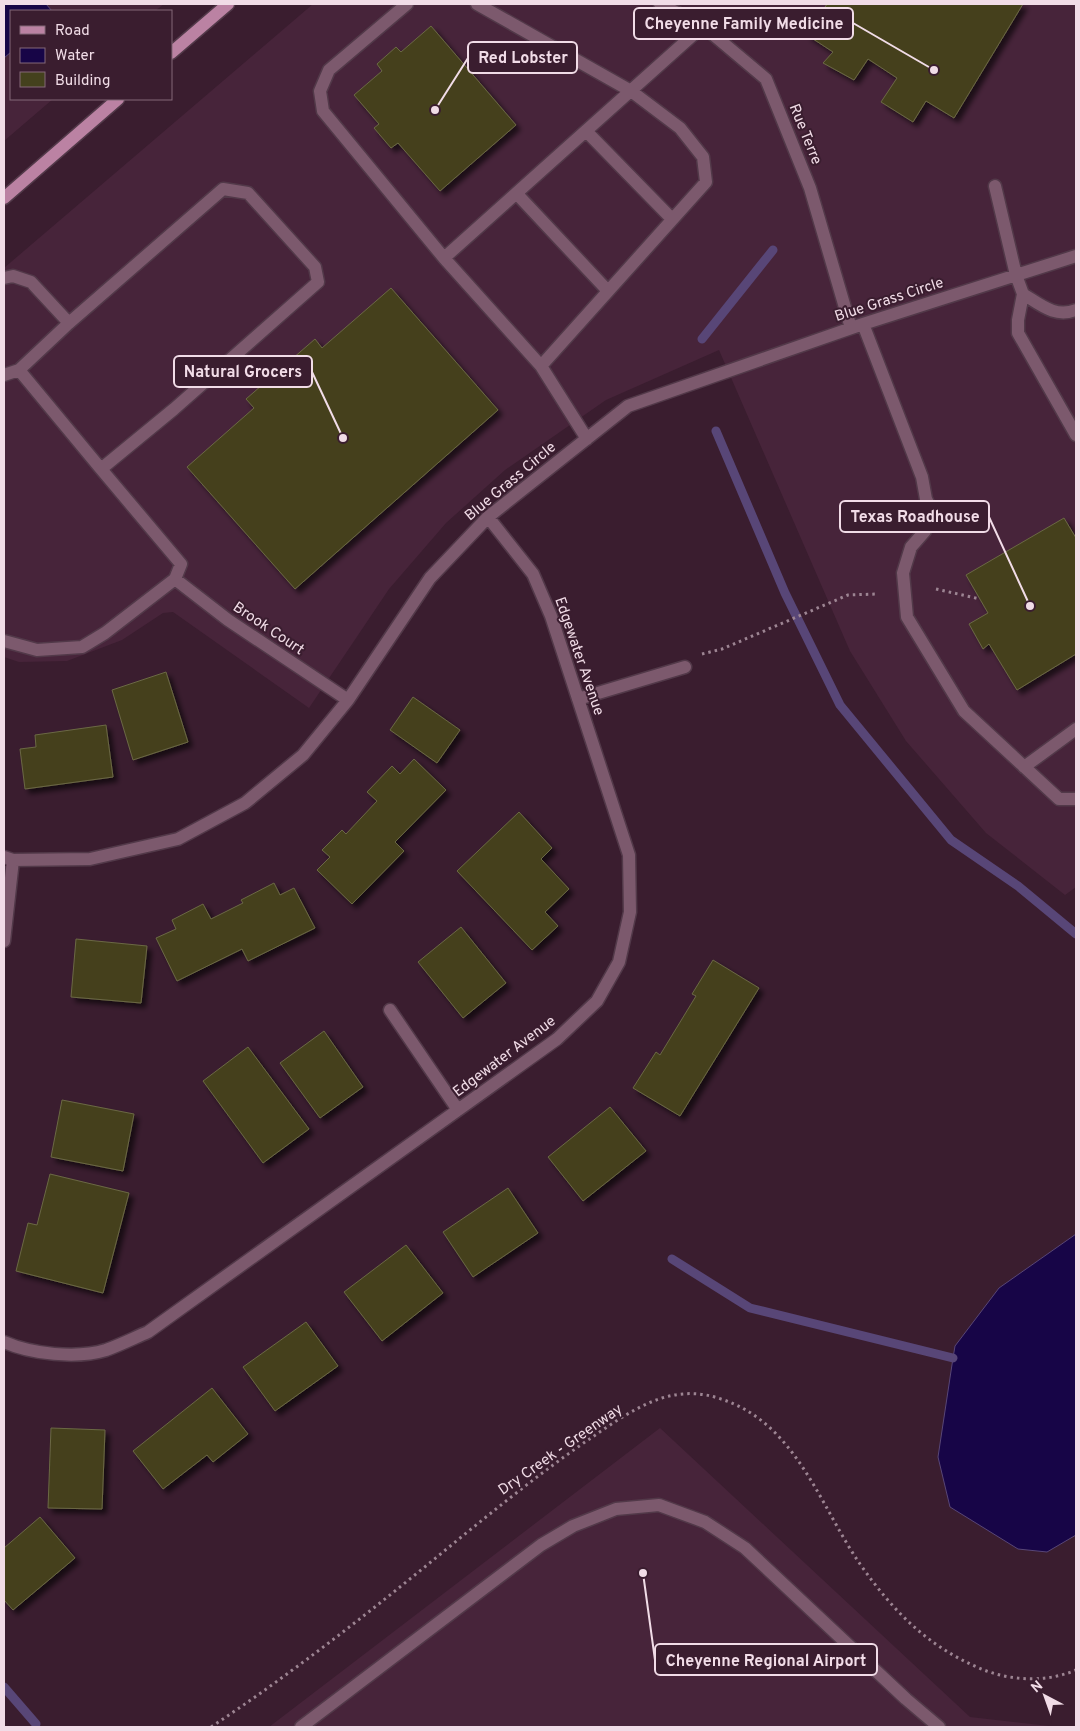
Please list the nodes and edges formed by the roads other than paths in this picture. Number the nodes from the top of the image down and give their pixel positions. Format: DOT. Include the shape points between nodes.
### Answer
graph roads {
  1 [pos="228,4"];
  2 [pos="407,4"];
  3 [pos="477,4"];
  4 [pos="660,4"];
  5 [pos="703,26"];
  6 [pos="172,52"];
  7 [pos="631,91"];
  8 [pos="117,100"];
  9 [pos="586,131"];
  10 [pos="995,186"];
  11 [pos="517,194"];
  12 [pos="4,198"];
  13 [pos="672,220"];
  14 [pos="1076,256"];
  15 [pos="444,258"];
  16 [pos="1016,275"];
  17 [pos="4,278"];
  18 [pos="608,291"];
  19 [pos="1023,294"];
  20 [pos="1076,310"];
  21 [pos="69,323"];
  22 [pos="863,324"];
  23 [pos="851,328"];
  24 [pos="540,366"];
  25 [pos="19,370"];
  26 [pos="4,375"];
  27 [pos="1076,434"];
  28 [pos="587,439"];
  29 [pos="101,469"];
  30 [pos="488,517"];
  31 [pos="175,579"];
  32 [pos="4,641"];
  33 [pos="685,667"];
  34 [pos="348,700"];
  35 [pos="578,700"];
  36 [pos="1076,729"];
  37 [pos="1024,767"];
  38 [pos="1076,799"];
  39 [pos="8,859"];
  40 [pos="4,941"];
  41 [pos="390,1010"];
  42 [pos="458,1110"];
  43 [pos="4,1342"];
  44 [pos="301,1727"];
  45 [pos="940,1727"];
  1 -- 6 [label="main road"];
  2 -- 15 [label="street" via="329,70 320,91 323,111"];
  3 -- 7 [label="street"];
  4 -- 5 [label="street, Rue Terre"];
  5 -- 7 [label="street"];
  5 -- 23 [label="street, Rue Terre" via="766,79 810,188"];
  7 -- 9 [label="street"];
  7 -- 13 [label="street" via="680,128 703,158 706,182"];
  8 -- 12 [label="main road"];
  9 -- 11 [label="street"];
  9 -- 13 [label="street"];
  10 -- 16 [label="street"];
  11 -- 15 [label="street"];
  11 -- 18 [label="street"];
  13 -- 18 [label="street"];
  14 -- 16 [label="street, Blue Grass Circle"];
  15 -- 24 [label="street"];
  16 -- 19 [label="street"];
  16 -- 22 [label="street, Blue Grass Circle"];
  17 -- 21 [label="street" via="13,276 31,282"];
  18 -- 24 [label="street"];
  19 -- 20 [label="street" via="1057,313"];
  19 -- 27 [label="street" via="1018,333"];
  21 -- 25 [label="street"];
  21 -- 29 [label="street" via="223,189 248,193 315,267 318,282"];
  22 -- 23 [label="street, Blue Grass Circle"];
  22 -- 37 [label="street" via="932,511 925,531 911,547 903,573 907,617 964,712"];
  23 -- 28 [label="street, Blue Grass Circle" via="628,406"];
  24 -- 28 [label="street"];
  25 -- 26 [label="street"];
  25 -- 29 [label="street"];
  28 -- 30 [label="street, Blue Grass Circle"];
  29 -- 31 [label="street" via="181,564"];
  30 -- 34 [label="street, Blue Grass Circle" via="430,578"];
  30 -- 35 [label="street, Edgewater Avenue" via="533,574 551,616"];
  31 -- 32 [label="street" via="82,647 37,650"];
  31 -- 34 [label="street, Brook Court" via="228,620"];
  33 -- 35 [label="street"];
  34 -- 39 [label="street, Blue Grass Circle" via="303,756 245,803 178,839 90,859"];
  35 -- 42 [label="street, Edgewater Avenue" via="629,855 630,912 618,962 596,1001 557,1039"];
  36 -- 37 [label="street"];
  37 -- 38 [label="street" via="1059,799"];
  39 -- 40 [label="street"];
  41 -- 42 [label="street"];
  42 -- 43 [label="street, Edgewater Avenue" via="148,1332 105,1350 62,1355"];
  44 -- 45 [label="street" via="541,1545 573,1526 616,1509 659,1505 705,1522 745,1548"];
}
